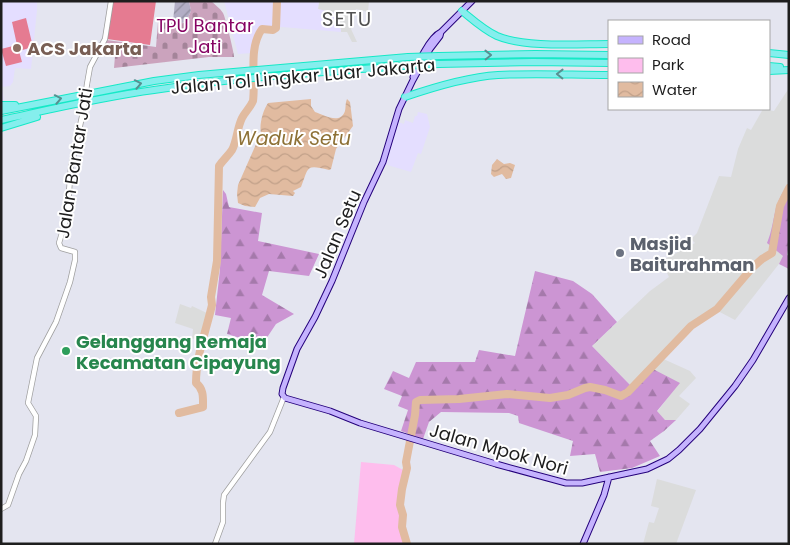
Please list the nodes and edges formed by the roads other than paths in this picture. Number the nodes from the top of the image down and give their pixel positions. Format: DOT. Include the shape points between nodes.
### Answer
graph roads {
  1 [pos="111,1"];
  2 [pos="472,1"];
  3 [pos="462,11"];
  4 [pos="608,44"];
  5 [pos="770,53"];
  6 [pos="608,55"];
  7 [pos="789,57"];
  8 [pos="770,58"];
  9 [pos="608,63"];
  10 [pos="770,66"];
  11 [pos="789,68"];
  12 [pos="770,71"];
  13 [pos="608,75"];
  14 [pos="409,88"];
  15 [pos="417,93"];
  16 [pos="405,97"];
  17 [pos="30,104"];
  18 [pos="76,104"];
  19 [pos="1,105"];
  20 [pos="1,111"];
  21 [pos="1,120"];
  22 [pos="1,128"];
  23 [pos="789,298"];
  24 [pos="284,396"];
  25 [pos="609,477"];
  26 [pos="1,509"];
  27 [pos="215,544"];
  28 [pos="583,544"];
  1 -- 26 [label="street, Jalan Bantar Jati, bridge" via="105,39 90,67 71,167 67,216 59,243 61,248 74,252 72,278 56,322 36,358 28,403 36,416 34,442 8,505"];
  2 -- 3 [label="main road, Jalan Setu"];
  3 -- 4 [label="highway" via="497,36 518,42"];
  3 -- 14 [label="main road, Jalan Setu" via="426,48"];
  5 -- 7 [label="highway"];
  17 -- 6 [label="highway, Jalan Tol Lingkar Luar Jakarta, one-way, bridge" via="154,81 269,68 408,57"];
  7 -- 8 [label="highway"];
  9 -- 18 [label="highway, Jalan Tol Lingkar Luar Jakarta, bridge" via="439,64 270,76 152,90"];
  10 -- 11 [label="highway"];
  11 -- 12 [label="highway"];
  13 -- 15 [label="highway, one-way" via="496,75"];
  14 -- 15 [label="highway"];
  14 -- 16 [label="main road, Jalan Setu"];
  15 -- 16 [label="highway"];
  16 -- 24 [label="main road, Jalan Setu" via="395,118 383,162 332,281 292,362 283,388"];
  17 -- 19 [label="highway"];
  17 -- 20 [label="highway, Jalan Tol Lingkar Luar Jakarta"];
  18 -- 21 [label="highway, Jalan Tol Lingkar Luar Jakarta"];
  18 -- 22 [label="highway"];
  23 -- 25 [label="main road, Jalan Mpok Nori" via="735,386 689,441 668,459 647,469"];
  24 -- 25 [label="main road, Jalan Mpok Nori" via="288,400 415,440 566,483"];
  24 -- 27 [label="street" via="270,432 224,496 223,522"];
  25 -- 28 [label="main road"];
}
